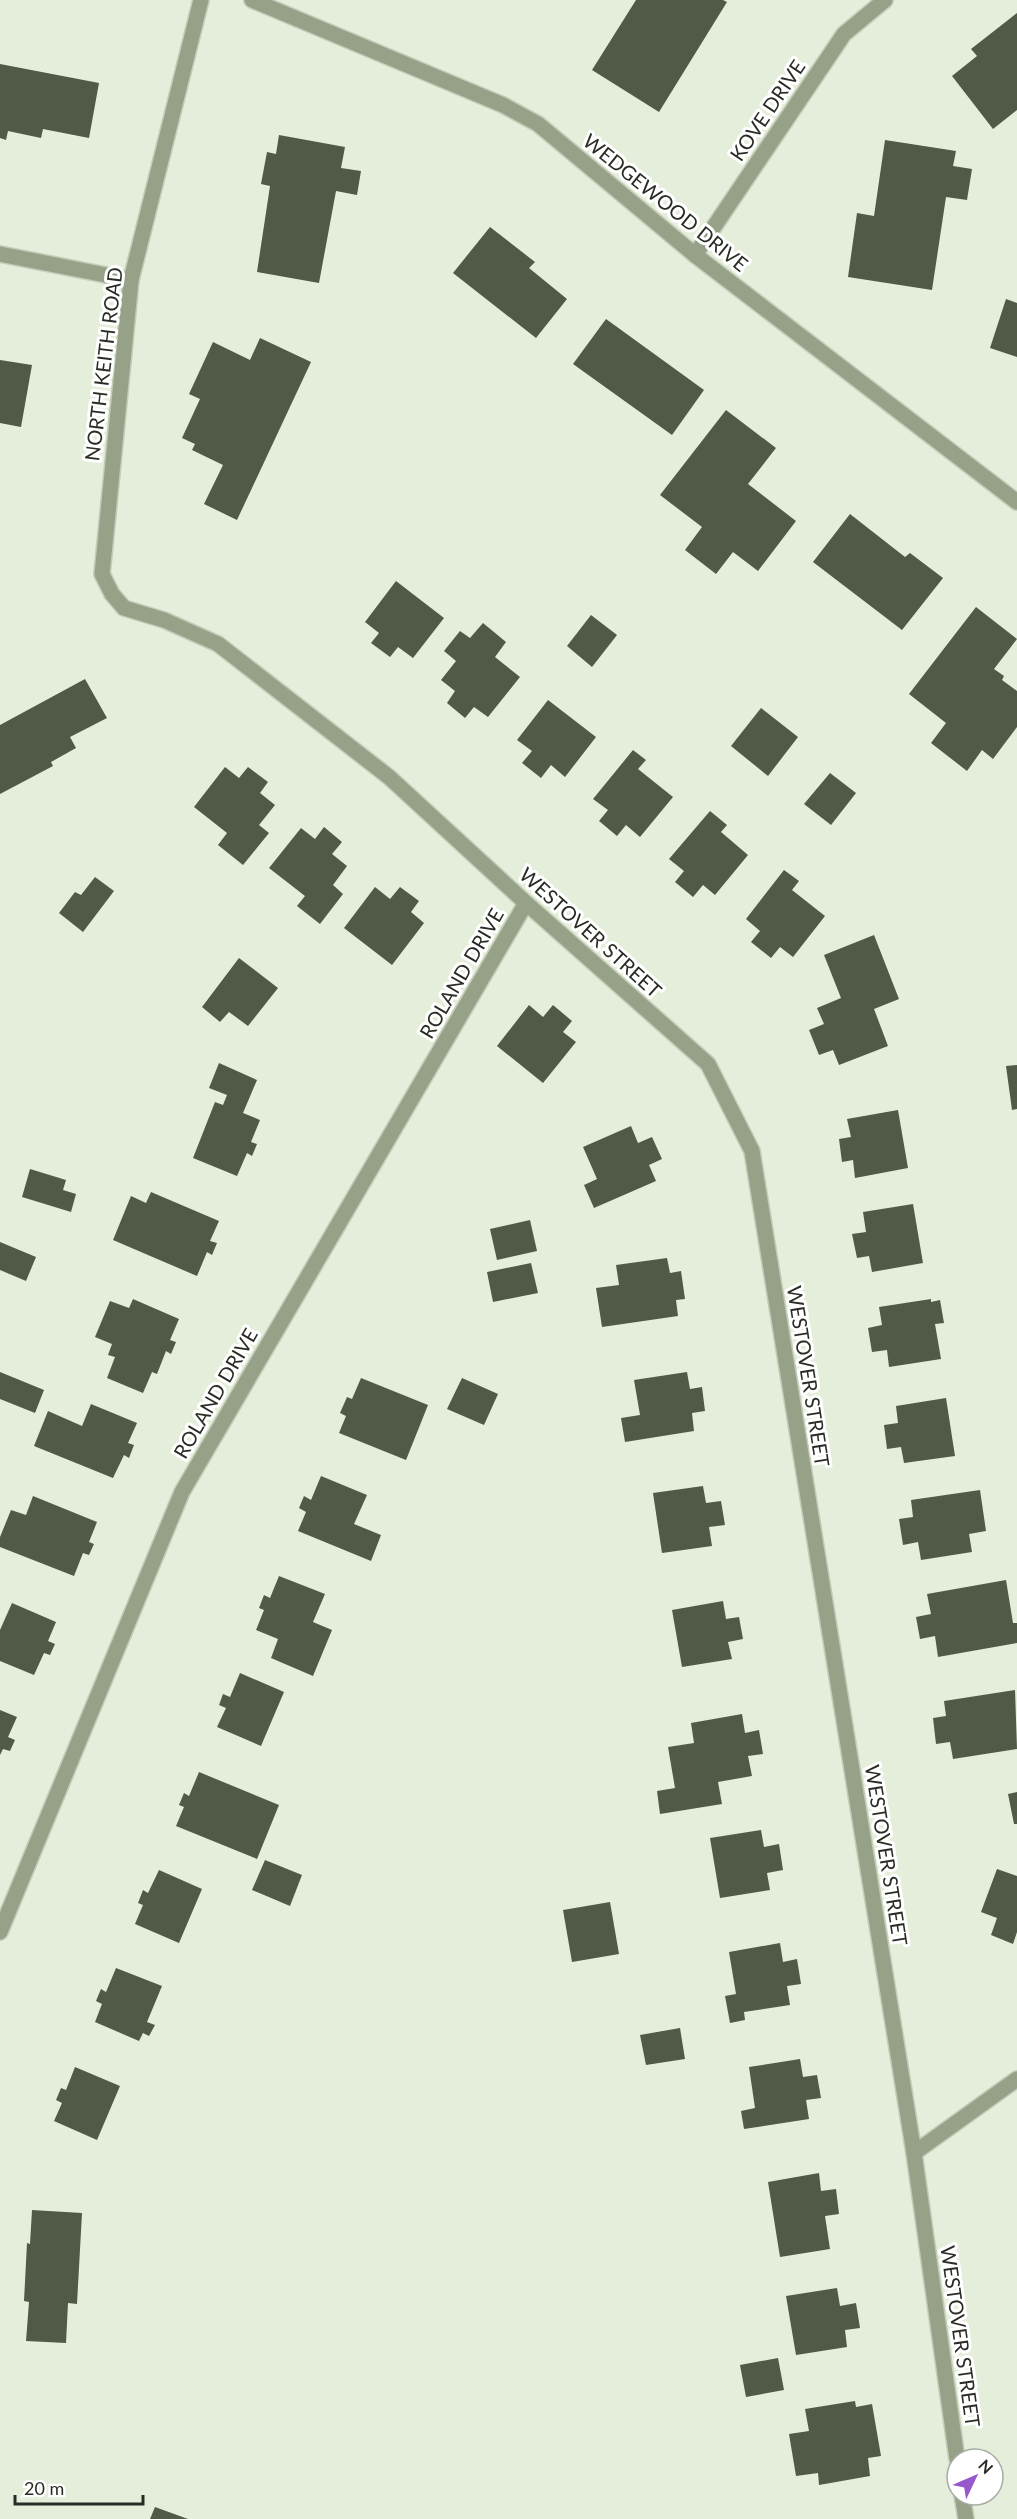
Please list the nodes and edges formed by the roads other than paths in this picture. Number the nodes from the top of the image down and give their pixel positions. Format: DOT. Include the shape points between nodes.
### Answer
graph roads {
  1 [pos="201,0"];
  2 [pos="252,0"];
  3 [pos="885,0"];
  4 [pos="0,254"];
  5 [pos="695,255"];
  6 [pos="131,280"];
  7 [pos="1017,502"];
  8 [pos="112,594"];
  9 [pos="526,903"];
  10 [pos="0,1932"];
  11 [pos="1017,2079"];
  12 [pos="914,2153"];
  13 [pos="955,2447"];
  1 -- 6 [label="street, NORTH KEITH ROAD"];
  2 -- 5 [label="street, WEDGEWOOD DRIVE" via="504,105 538,124"];
  3 -- 5 [label="street, KOVE DRIVE" via="844,34"];
  4 -- 6 [label="street"];
  5 -- 7 [label="street, WEDGEWOOD DRIVE"];
  6 -- 8 [label="street, NORTH KEITH ROAD" via="102,574"];
  8 -- 9 [label="street, WESTOVER STREET" via="124,608 164,620 218,644 389,777"];
  9 -- 10 [label="street, ROLAND DRIVE" via="182,1492"];
  9 -- 12 [label="street, WESTOVER STREET" via="708,1064 752,1150"];
  11 -- 12 [label="street"];
  12 -- 13 [label="street, WESTOVER STREET"];
}
